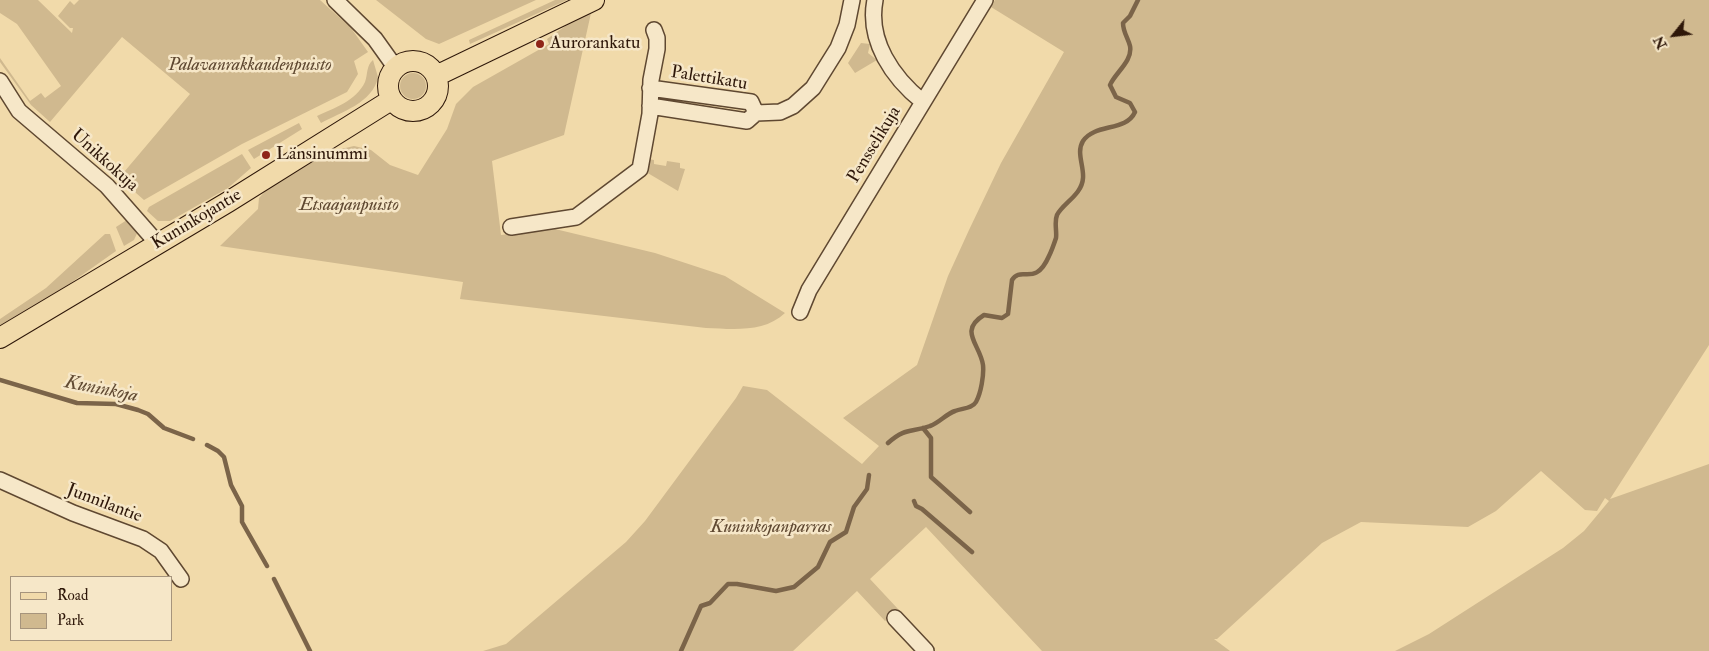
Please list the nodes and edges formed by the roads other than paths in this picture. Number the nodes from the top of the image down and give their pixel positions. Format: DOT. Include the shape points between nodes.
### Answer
graph roads {
  1 [pos="335,0"];
  2 [pos="594,0"];
  3 [pos="985,0"];
  4 [pos="852,1"];
  5 [pos="875,2"];
  6 [pos="654,30"];
  7 [pos="395,67"];
  8 [pos="436,76"];
  9 [pos="1,88"];
  10 [pos="650,88"];
  11 [pos="391,100"];
  12 [pos="923,102"];
  13 [pos="0,106"];
  14 [pos="650,106"];
  15 [pos="19,111"];
  16 [pos="756,114"];
  17 [pos="511,227"];
  18 [pos="158,244"];
  19 [pos="800,312"];
  20 [pos="0,338"];
  21 [pos="0,480"];
  22 [pos="181,578"];
  23 [pos="895,618"];
  24 [pos="923,650"];
  1 -- 7 [label="street" via="374,39"];
  2 -- 8 [label="main road"];
  3 -- 12 [label="street, Pensselikuja"];
  4 -- 5 [label="street"];
  4 -- 16 [label="street, Palettikatu" via="838,48 813,88 800,102 780,112"];
  5 -- 12 [label="street" via="877,39 886,60 902,84"];
  6 -- 10 [label="street" via="657,49"];
  7 -- 8 [label="main road" via="407,61 421,62"];
  7 -- 11 [label="main road" via="387,86"];
  8 -- 11 [label="main road" via="438,90 427,107 407,111"];
  9 -- 15 [label="street, Unikkokuja"];
  10 -- 14 [label="street"];
  10 -- 16 [label="street, Palettikatu" via="751,102"];
  11 -- 18 [label="main road, Kuninkojantie"];
  12 -- 19 [label="street, Pensselikuja" via="809,290"];
  13 -- 15 [label="street, Unikkokuja"];
  14 -- 16 [label="street, Palettikatu" via="747,121"];
  14 -- 17 [label="street" via="640,169 576,217"];
  15 -- 18 [label="street, Unikkokuja" via="107,186"];
  18 -- 20 [label="main road, Kuninkojantie"];
  21 -- 22 [label="street, Junnilantie" via="73,513 143,539 161,551"];
  23 -- 24 [label="street"];
}
